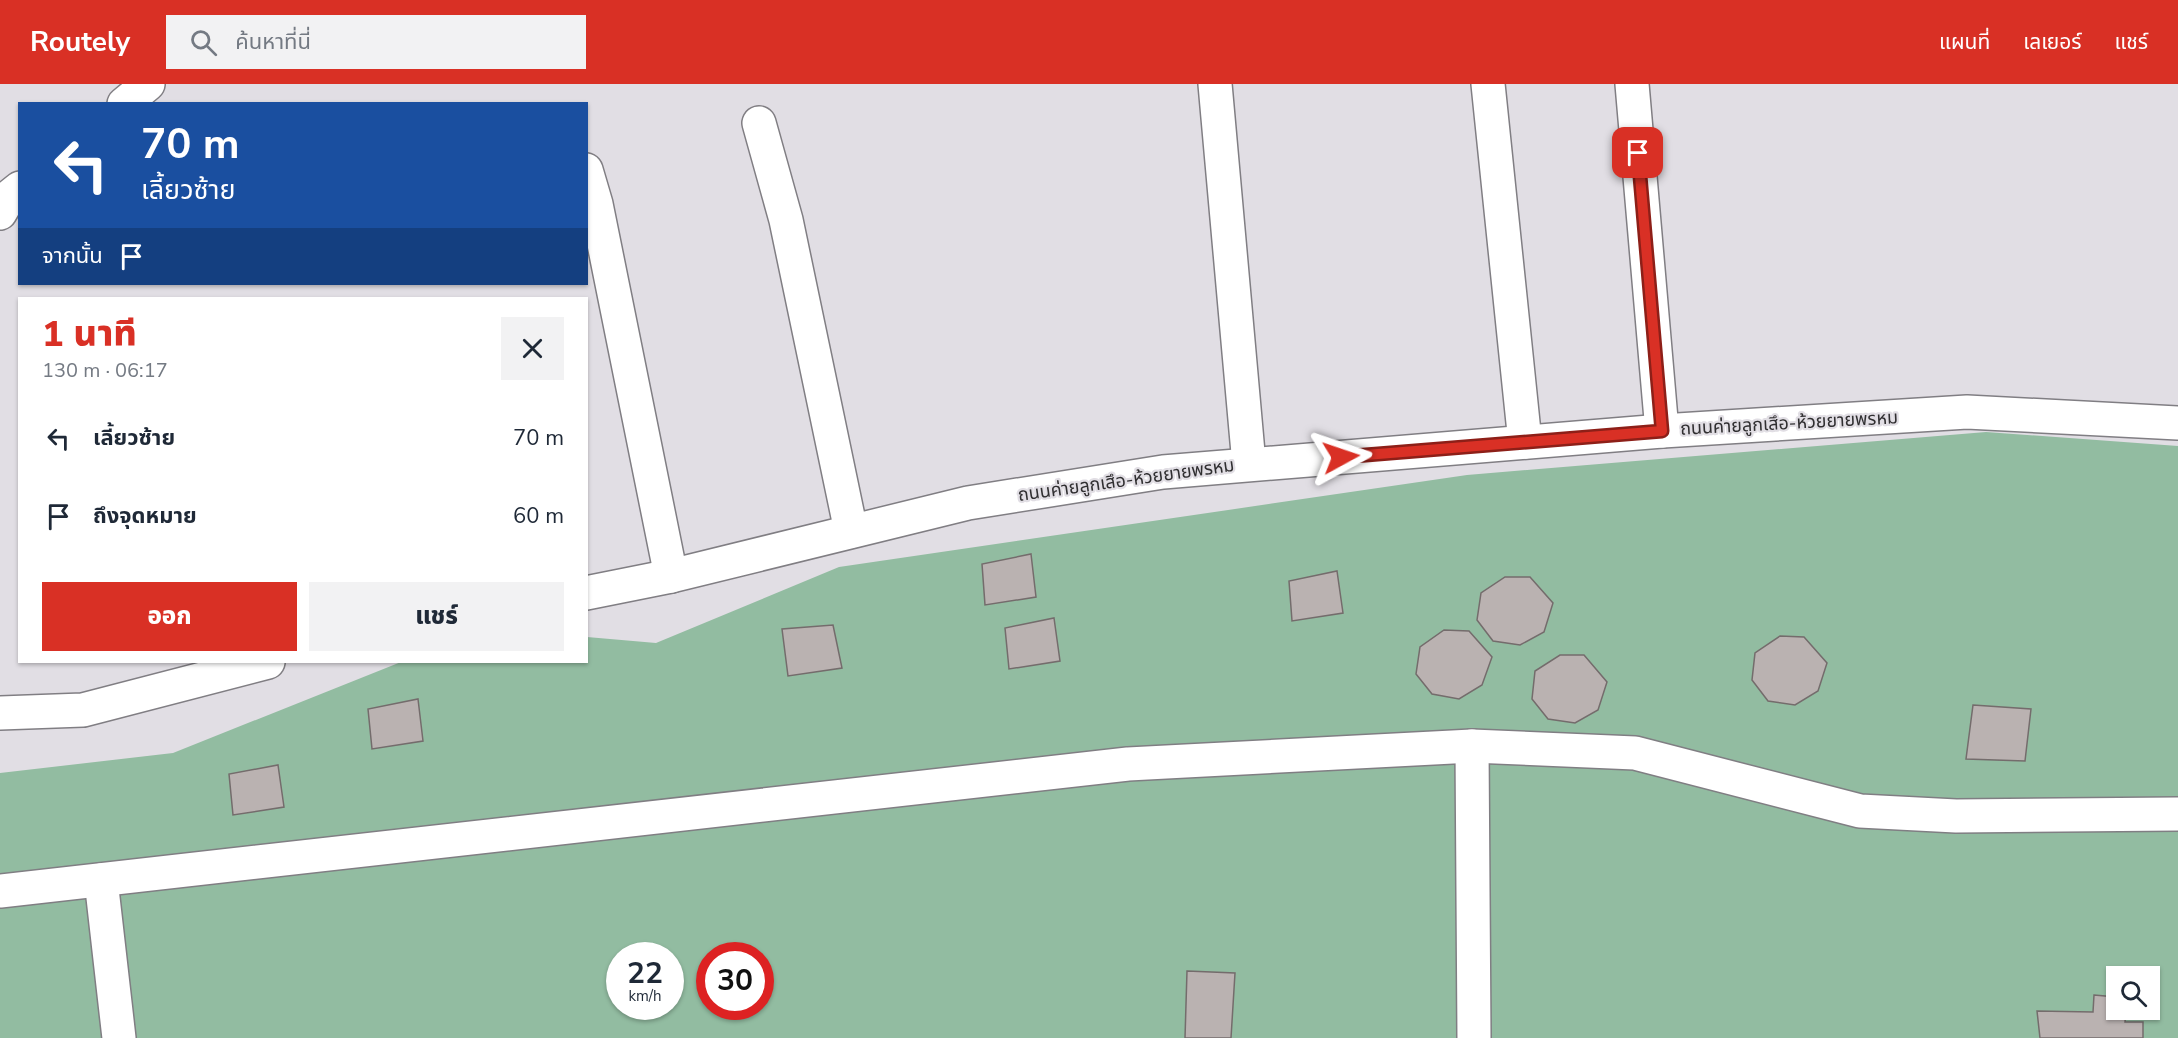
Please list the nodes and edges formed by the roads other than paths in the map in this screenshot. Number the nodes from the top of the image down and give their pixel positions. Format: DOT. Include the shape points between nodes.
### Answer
graph roads {
  1 [pos="148,84"];
  2 [pos="1215,84"];
  3 [pos="1488,84"];
  4 [pos="1632,84"];
  5 [pos="126,102"];
  6 [pos="759,123"];
  7 [pos="588,177"];
  8 [pos="18,190"];
  9 [pos="0,213"];
  10 [pos="2178,423"];
  11 [pos="1662,431"];
  12 [pos="1525,442"];
  13 [pos="1249,464"];
  14 [pos="851,531"];
  15 [pos="671,576"];
  16 [pos="588,592"];
  17 [pos="264,663"];
  18 [pos="0,713"];
  19 [pos="1472,746"];
  20 [pos="2178,814"];
  21 [pos="101,880"];
  22 [pos="0,891"];
  23 [pos="119,1038"];
  24 [pos="1474,1038"];
  1 -- 5 [label="street"];
  2 -- 13 [label="street"];
  3 -- 12 [label="street"];
  4 -- 11 [label="street"];
  6 -- 14 [label="street" via="786,220"];
  7 -- 15 [label="street"];
  8 -- 9 [label="street"];
  10 -- 11 [label="street, ถนนค่ายลูกเสึอ-ห้วยยายพรหม" via="1967,412"];
  11 -- 12 [label="street, ถนนค่ายลูกเสึอ-ห้วยยายพรหม"];
  12 -- 13 [label="street, ถนนค่ายลูกเสึอ-ห้วยยายพรหม"];
  13 -- 14 [label="street, ถนนค่ายลูกเสึอ-ห้วยยายพรหม" via="1163,472 968,502"];
  14 -- 15 [label="street, ถนนค่ายลูกเสึอ-ห้วยยายพรหม"];
  15 -- 16 [label="street, ถนนค่ายลูกเสึอ-ห้วยยายพรหม"];
  17 -- 18 [label="street" via="83,710"];
  19 -- 20 [label="street" via="1635,753 1860,811 1956,816"];
  19 -- 21 [label="street" via="1128,764"];
  19 -- 24 [label="street"];
  21 -- 22 [label="street"];
  21 -- 23 [label="street"];
}
